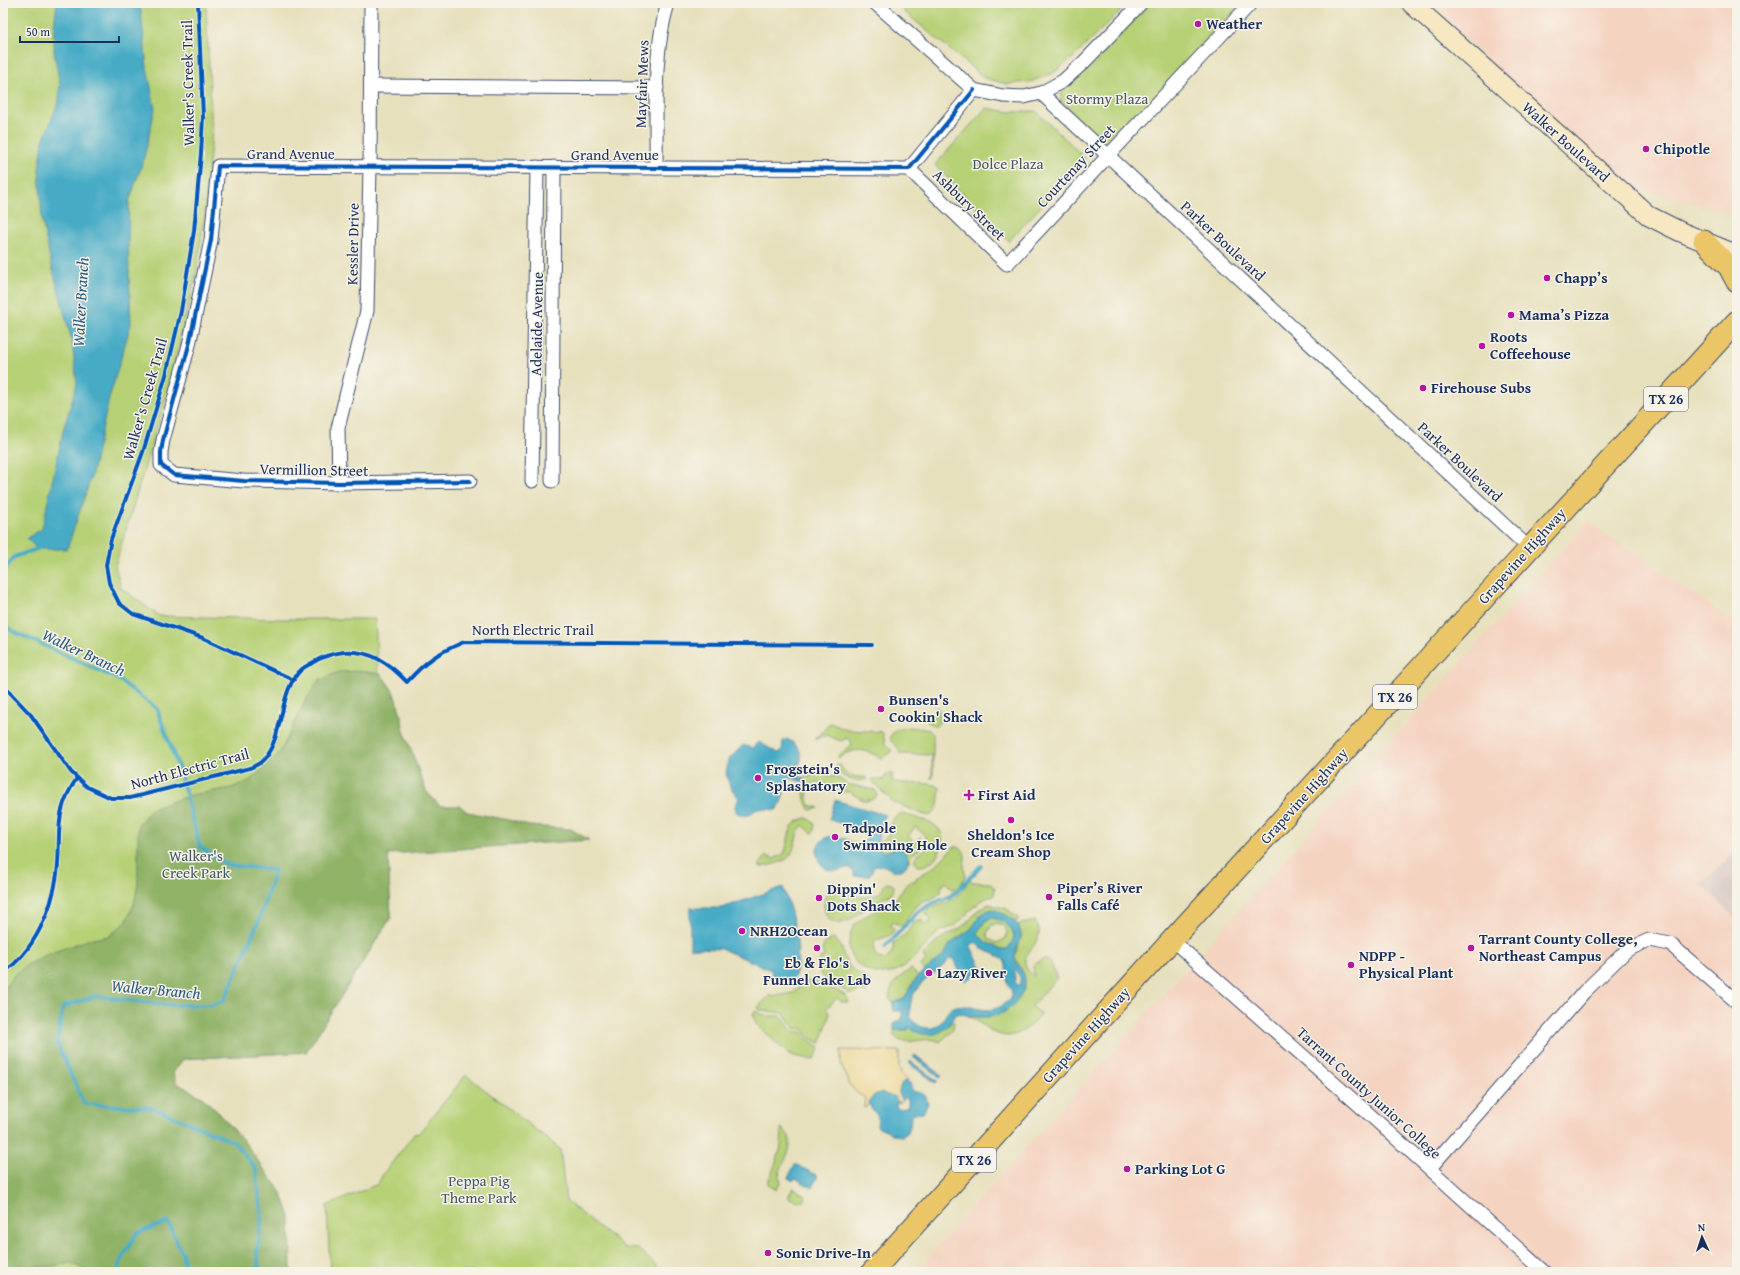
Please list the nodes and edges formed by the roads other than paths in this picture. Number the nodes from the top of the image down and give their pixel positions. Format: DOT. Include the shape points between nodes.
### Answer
graph roads {
  1 [pos="371,3"];
  2 [pos="668,3"];
  3 [pos="874,3"];
  4 [pos="1141,3"];
  5 [pos="1250,3"];
  6 [pos="1412,3"];
  7 [pos="371,86"];
  8 [pos="657,88"];
  9 [pos="974,90"];
  10 [pos="1041,93"];
  11 [pos="1108,155"];
  12 [pos="370,166"];
  13 [pos="537,167"];
  14 [pos="554,167"];
  15 [pos="656,168"];
  16 [pos="909,169"];
  17 [pos="1704,241"];
  18 [pos="1737,255"];
  19 [pos="1007,264"];
  20 [pos="1737,282"];
  21 [pos="1737,320"];
  22 [pos="161,465"];
  23 [pos="470,481"];
  24 [pos="532,481"];
  25 [pos="552,481"];
  26 [pos="339,483"];
  27 [pos="1530,549"];
  28 [pos="1172,940"];
  29 [pos="1737,1002"];
  30 [pos="1430,1168"];
  31 [pos="872,1272"];
  32 [pos="1544,1272"];
  1 -- 7 [label="street, Kessler Drive"];
  2 -- 8 [label="street, Mayfair Mews" via="658,52"];
  3 -- 9 [label="street"];
  4 -- 10 [label="street" via="1063,81"];
  5 -- 11 [label="street, Courtenay Street"];
  6 -- 17 [label="street, Walker Boulevard" via="1649,216"];
  7 -- 8 [label="street"];
  7 -- 12 [label="street, Kessler Drive"];
  8 -- 15 [label="street, Mayfair Mews"];
  9 -- 10 [label="street" via="1024,97"];
  9 -- 16 [label="street"];
  10 -- 11 [label="street, Parker Boulevard"];
  11 -- 19 [label="street, Courtenay Street"];
  11 -- 27 [label="street, Parker Boulevard"];
  12 -- 13 [label="street, Grand Avenue"];
  12 -- 22 [label="street, Grand Avenue" via="218,166 211,240 189,345 160,452"];
  12 -- 26 [label="street, Kessler Drive" via="367,311 338,428"];
  13 -- 14 [label="street, Grand Avenue"];
  13 -- 24 [label="street, Adelaide Avenue"];
  14 -- 15 [label="street, Grand Avenue"];
  14 -- 25 [label="street, Adelaide Avenue"];
  15 -- 16 [label="street, Grand Avenue"];
  16 -- 19 [label="street, Ashbury Street"];
  17 -- 18 [label="street, Walker Boulevard"];
  17 -- 20 [label="main road" via="1729,267"];
  21 -- 27 [label="main road, Grapevine Highway / TX 26"];
  22 -- 26 [label="street, Vermillion Street" via="174,475 244,481"];
  23 -- 26 [label="street, Vermillion Street"];
  27 -- 28 [label="main road, Grapevine Highway / TX 26"];
  28 -- 30 [label="street, Tarrant County Junior College"];
  28 -- 31 [label="main road, Grapevine Highway / TX 26"];
  29 -- 30 [label="street" via="1670,944 1648,940 1627,950 1584,992"];
  30 -- 32 [label="street, Tarrant County Junior College"];
}
